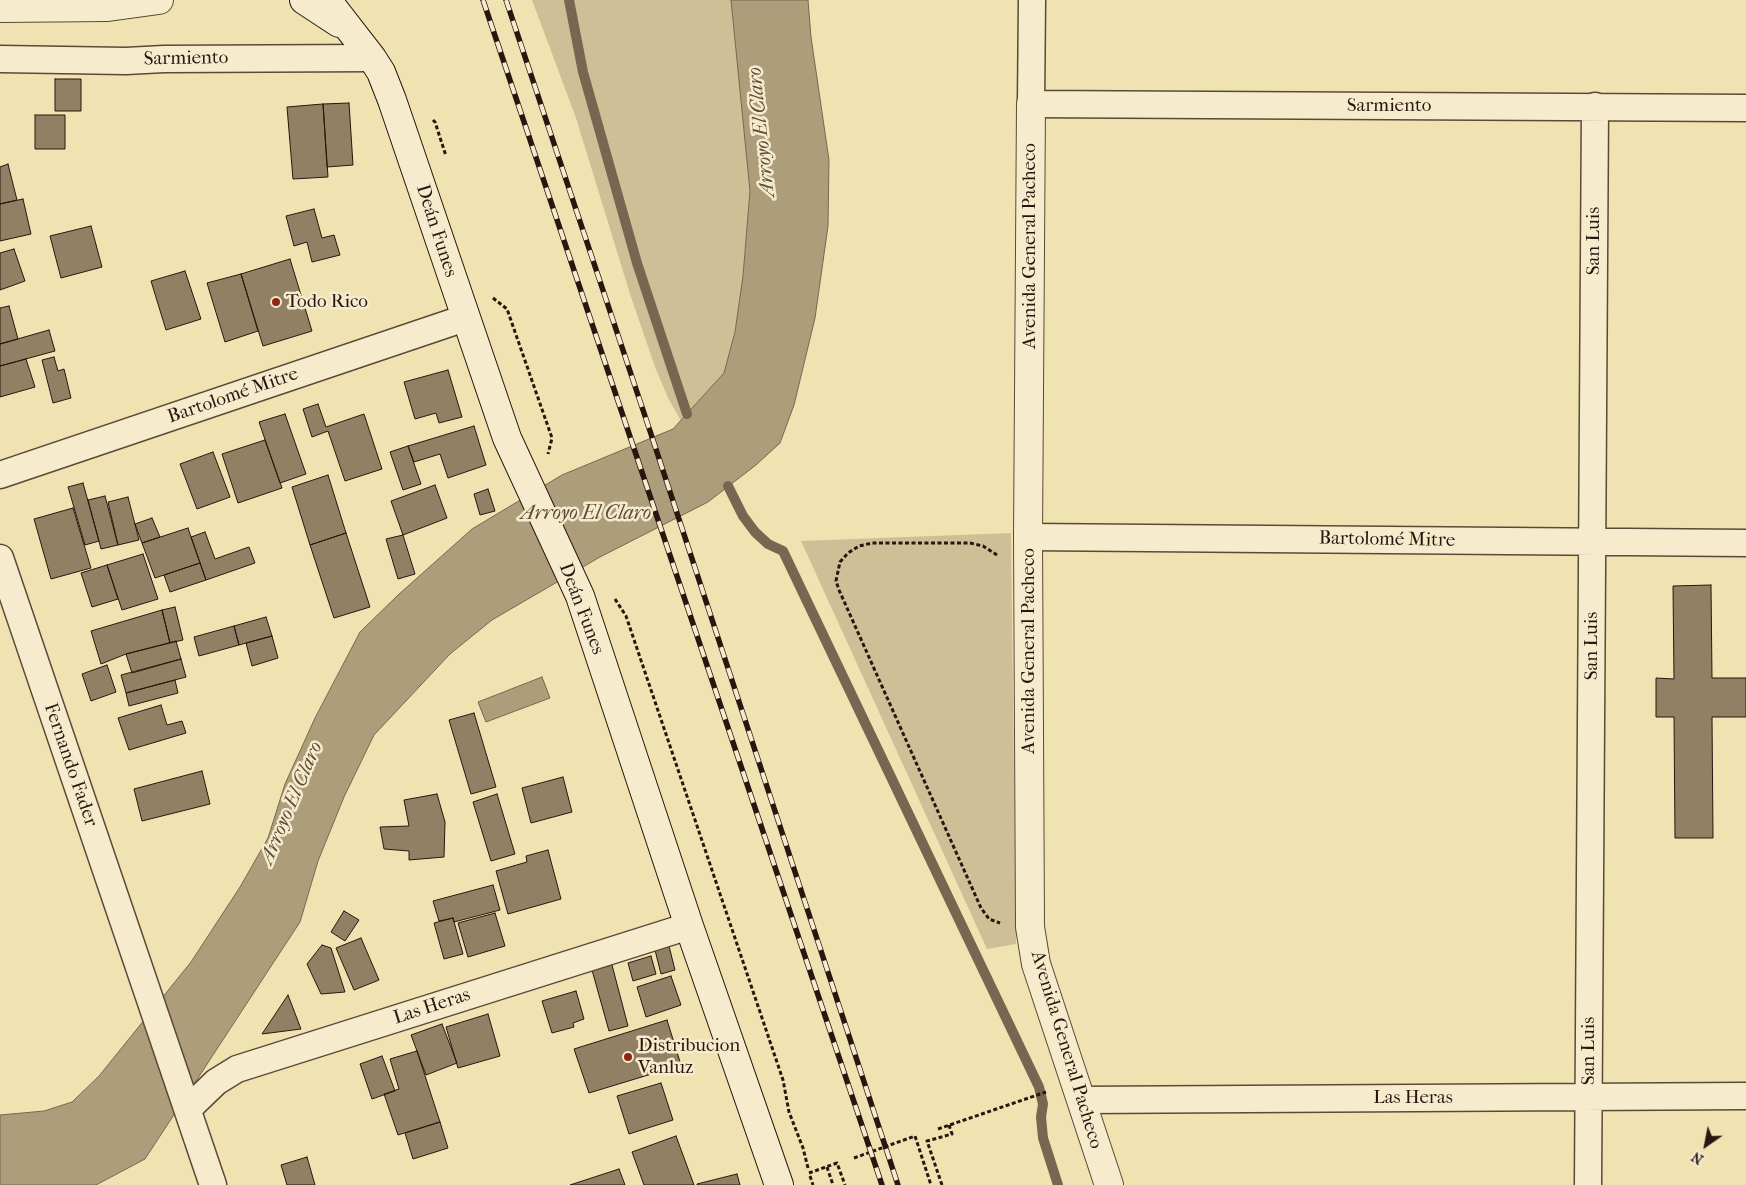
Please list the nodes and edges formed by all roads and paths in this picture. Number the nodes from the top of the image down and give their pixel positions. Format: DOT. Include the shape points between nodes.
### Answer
graph roads {
  1 [pos="159,0"];
  2 [pos="304,0"];
  3 [pos="327,0"];
  4 [pos="1032,0"];
  5 [pos="0,8"];
  6 [pos="366,50"];
  7 [pos="0,59"];
  8 [pos="1031,104"];
  9 [pos="1595,106"];
  10 [pos="1746,108"];
  11 [pos="465,318"];
  12 [pos="0,475"];
  13 [pos="1028,537"];
  14 [pos="1593,542"];
  15 [pos="1746,543"];
  16 [pos="999,557"];
  17 [pos="0,558"];
  18 [pos="611,593"];
  19 [pos="689,926"];
  20 [pos="1030,927"];
  21 [pos="1078,1091"];
  22 [pos="1746,1096"];
  23 [pos="1588,1097"];
  24 [pos="188,1109"];
  25 [pos="949,1125"];
  26 [pos="938,1129"];
  27 [pos="854,1158"];
  28 [pos="826,1167"];
  29 [pos="809,1172"];
  30 [pos="213,1185"];
  31 [pos="779,1185"];
  32 [pos="813,1185"];
  33 [pos="833,1185"];
  34 [pos="845,1185"];
  35 [pos="931,1185"];
  36 [pos="942,1185"];
  37 [pos="1109,1185"];
  38 [pos="1588,1185"];
  1 -- 5 [label="main road" via="108,7"];
  2 -- 6 [label="main road, Deán Funes" via="337,22"];
  3 -- 6 [label="main road, Deán Funes"];
  4 -- 8 [label="street"];
  6 -- 7 [label="street, Sarmiento" via="126,61"];
  6 -- 11 [label="main road, Deán Funes" via="381,72 392,100"];
  8 -- 9 [label="street, Sarmiento"];
  8 -- 13 [label="main road, Avenida General Pacheco"];
  9 -- 10 [label="street, Sarmiento"];
  9 -- 14 [label="street, San Luis"];
  11 -- 12 [label="street, Bartolomé Mitre"];
  11 -- 19 [label="main road, Deán Funes" via="507,438 580,596"];
  13 -- 14 [label="street, Bartolomé Mitre"];
  13 -- 20 [label="main road, Avenida General Pacheco"];
  14 -- 15 [label="street, Bartolomé Mitre"];
  14 -- 23 [label="street, San Luis"];
  16 -- 20 [label="path" via="983,546 970,544 872,543 848,553 840,562 836,581 981,908 989,920"];
  17 -- 24 [label="street, Fernando Fader"];
  18 -- 29 [label="path" via="626,616 783,1080 789,1112"];
  19 -- 24 [label="street, Las Heras" via="237,1069 216,1082"];
  19 -- 31 [label="main road, Deán Funes"];
  20 -- 21 [label="main road, Avenida General Pacheco" via="1036,964"];
  21 -- 23 [label="street, Las Heras"];
  21 -- 25 [label="path"];
  21 -- 37 [label="main road, Avenida General Pacheco"];
  22 -- 23 [label="street, Las Heras"];
  23 -- 38 [label="street, San Luis"];
  24 -- 30 [label="street"];
  25 -- 26 [label="path"];
  25 -- 36 [label="path" via="952,1134 927,1141"];
  27 -- 35 [label="path" via="915,1136"];
  28 -- 29 [label="path"];
  28 -- 33 [label="path"];
  28 -- 34 [label="path" via="837,1163"];
  29 -- 32 [label="path"];
}
